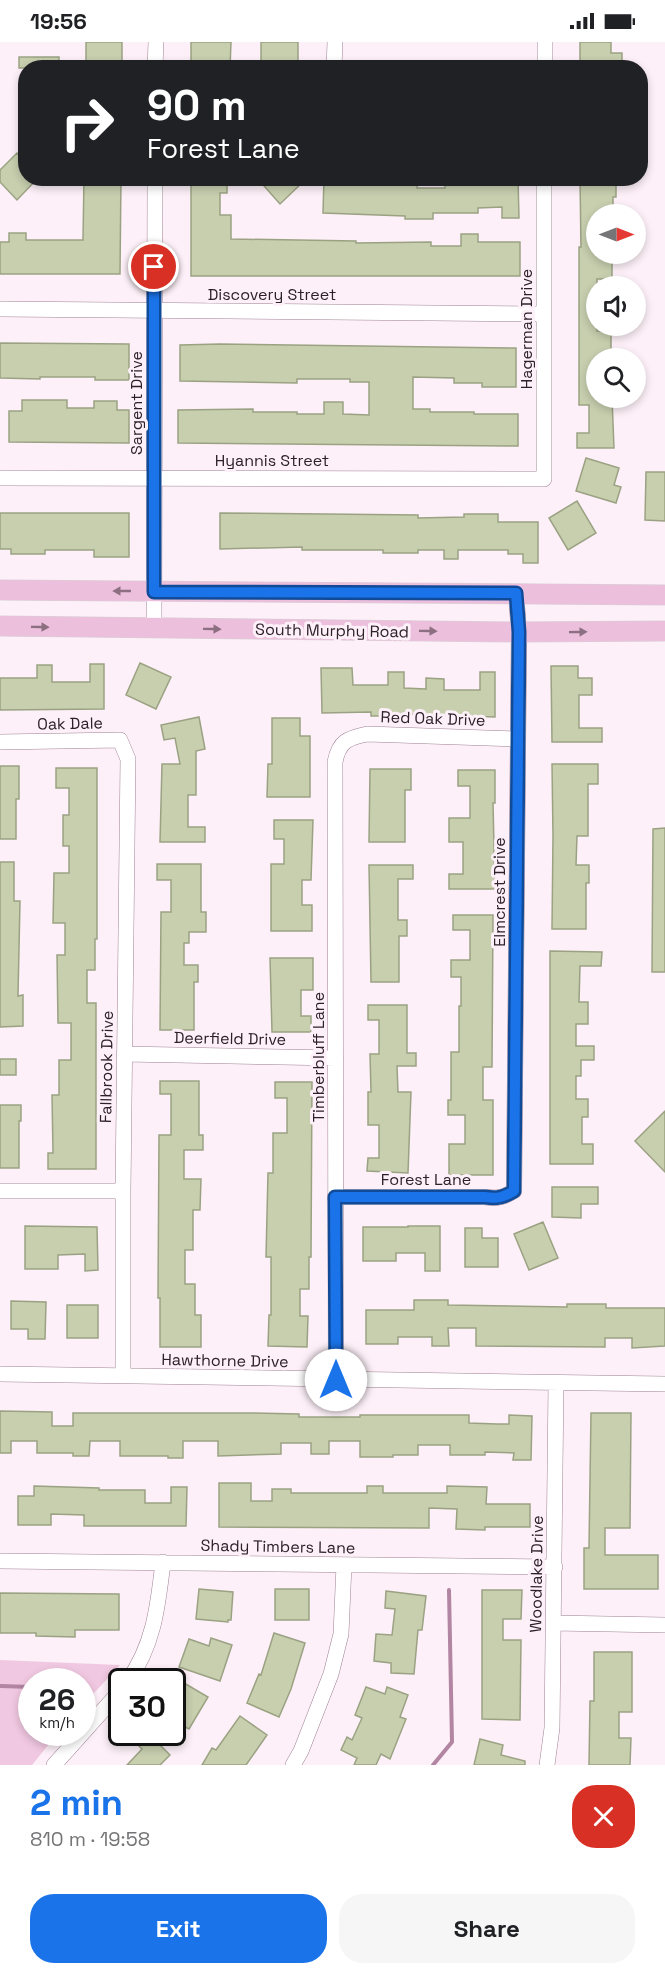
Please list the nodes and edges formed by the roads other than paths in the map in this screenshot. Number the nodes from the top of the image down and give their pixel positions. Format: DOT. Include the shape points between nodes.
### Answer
graph roads {
  1 [pos="156,42"];
  2 [pos="334,42"];
  3 [pos="545,42"];
  4 [pos="155,60"];
  5 [pos="334,60"];
  6 [pos="545,60"];
  7 [pos="155,186"];
  8 [pos="544,186"];
  9 [pos="0,309"];
  10 [pos="154,311"];
  11 [pos="544,314"];
  12 [pos="154,477"];
  13 [pos="0,478"];
  14 [pos="544,479"];
  15 [pos="0,590"];
  16 [pos="154,592"];
  17 [pos="516,593"];
  18 [pos="665,595"];
  19 [pos="0,626"];
  20 [pos="154,628"];
  21 [pos="665,631"];
  22 [pos="519,632"];
  23 [pos="348,738"];
  24 [pos="518,739"];
  25 [pos="0,742"];
  26 [pos="128,759"];
  27 [pos="124,1054"];
  28 [pos="336,1058"];
  29 [pos="0,1191"];
  30 [pos="123,1191"];
  31 [pos="514,1191"];
  32 [pos="335,1197"];
  33 [pos="0,1374"];
  34 [pos="123,1376"];
  35 [pos="336,1380"];
  36 [pos="556,1384"];
  37 [pos="665,1384"];
  38 [pos="0,1561"];
  39 [pos="163,1563"];
  40 [pos="345,1565"];
  41 [pos="555,1567"];
  42 [pos="553,1623"];
  43 [pos="665,1624"];
  44 [pos="136,1668"];
  45 [pos="108,1705"];
  46 [pos="54,1765"];
  47 [pos="293,1765"];
  48 [pos="547,1765"];
  1 -- 4 [label="street"];
  2 -- 5 [label="street"];
  3 -- 6 [label="street"];
  7 -- 10 [label="street, Sargent Drive"];
  8 -- 11 [label="street, Hagerman Drive"];
  9 -- 10 [label="street, Discovery Street"];
  10 -- 11 [label="street, Discovery Street"];
  10 -- 12 [label="street, Sargent Drive"];
  11 -- 14 [label="street, Hagerman Drive"];
  12 -- 13 [label="street, Hyannis Street"];
  12 -- 14 [label="street, Hyannis Street"];
  12 -- 16 [label="street, Sargent Drive"];
  16 -- 15 [label="main road, one-way"];
  16 -- 17 [label="main road"];
  16 -- 20 [label="street, Sargent Drive"];
  17 -- 18 [label="main road"];
  17 -- 22 [label="street, Elmcrest Drive"];
  19 -- 20 [label="main road, South Murphy Road, one-way"];
  20 -- 22 [label="main road, South Murphy Road, one-way"];
  22 -- 21 [label="main road, South Murphy Road, one-way"];
  22 -- 24 [label="street, Elmcrest Drive"];
  23 -- 24 [label="street, Red Oak Drive" via="367,734"];
  23 -- 28 [label="street, Timberbluff Lane" via="337,751 335,762"];
  24 -- 31 [label="street, Elmcrest Drive"];
  25 -- 26 [label="street, Oak Dale" via="120,740"];
  26 -- 27 [label="street, Fallbrook Drive"];
  27 -- 28 [label="street, Deerfield Drive"];
  27 -- 30 [label="street, Fallbrook Drive"];
  28 -- 32 [label="street, Timberbluff Lane"];
  29 -- 30 [label="street"];
  30 -- 34 [label="street, Fallbrook Drive"];
  31 -- 32 [label="street, Forest Lane" via="496,1199"];
  32 -- 35 [label="street, Timberbluff Lane"];
  33 -- 34 [label="street, Hawthorne Drive"];
  34 -- 35 [label="street, Hawthorne Drive"];
  35 -- 36 [label="street, Hawthorne Drive"];
  36 -- 37 [label="street, Hawthorne Drive"];
  36 -- 41 [label="street, Woodlake Drive"];
  38 -- 39 [label="street, Shady Timbers Lane"];
  39 -- 40 [label="street, Shady Timbers Lane"];
  39 -- 44 [label="street" via="158,1614 145,1654"];
  40 -- 41 [label="street, Shady Timbers Lane"];
  40 -- 47 [label="street" via="341,1634 331,1674"];
  41 -- 42 [label="street, Woodlake Drive"];
  42 -- 43 [label="street"];
  42 -- 48 [label="street, Woodlake Drive" via="552,1728"];
  45 -- 46 [label="street"];
}
